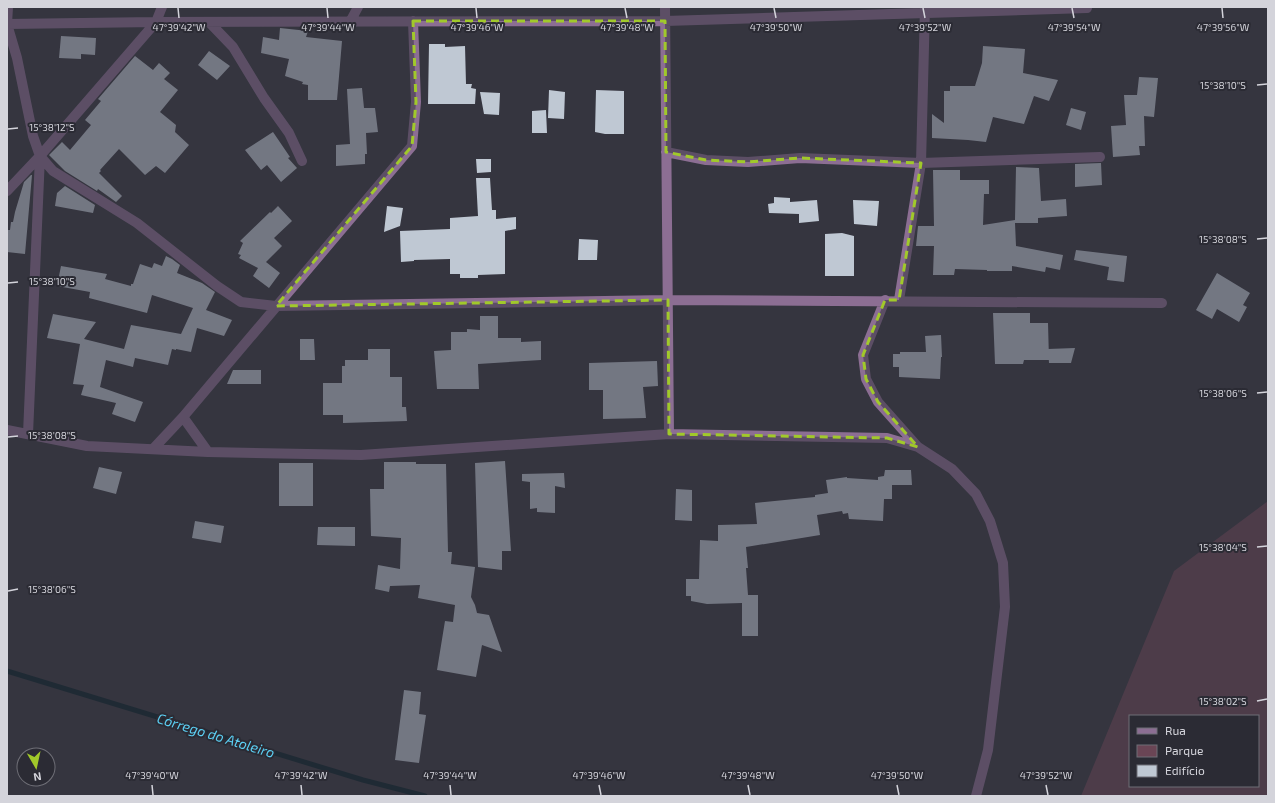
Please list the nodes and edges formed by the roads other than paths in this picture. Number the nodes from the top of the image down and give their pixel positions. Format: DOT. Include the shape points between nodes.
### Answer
graph roads {
  1 [pos="8,7"];
  2 [pos="162,7"];
  3 [pos="358,7"];
  4 [pos="665,7"];
  5 [pos="1087,8"];
  6 [pos="924,10"];
  7 [pos="665,20"];
  8 [pos="413,21"];
  9 [pos="156,22"];
  10 [pos="209,22"];
  11 [pos="350,22"];
  12 [pos="7,24"];
  13 [pos="666,152"];
  14 [pos="40,156"];
  15 [pos="1100,157"];
  16 [pos="302,161"];
  17 [pos="921,163"];
  18 [pos="7,191"];
  19 [pos="668,300"];
  20 [pos="885,300"];
  21 [pos="899,300"];
  22 [pos="1162,303"];
  23 [pos="276,306"];
  24 [pos="183,417"];
  25 [pos="7,430"];
  26 [pos="28,434"];
  27 [pos="669,434"];
  28 [pos="918,447"];
  29 [pos="153,449"];
  30 [pos="208,452"];
  31 [pos="976,796"];
  1 -- 12 [label="street"];
  2 -- 9 [label="street"];
  3 -- 11 [label="street"];
  4 -- 7 [label="street"];
  5 -- 6 [label="street"];
  6 -- 7 [label="street"];
  6 -- 17 [label="street"];
  7 -- 8 [label="street"];
  7 -- 13 [label="street"];
  8 -- 11 [label="street"];
  8 -- 23 [label="street" via="416,102 412,146"];
  9 -- 10 [label="street"];
  9 -- 12 [label="street"];
  9 -- 14 [label="street"];
  10 -- 11 [label="street"];
  10 -- 16 [label="street" via="232,47 289,133"];
  12 -- 14 [label="street"];
  13 -- 17 [label="street" via="706,160 748,162 800,158"];
  13 -- 19 [label="street"];
  14 -- 18 [label="street"];
  14 -- 23 [label="street" via="53,172 137,223 241,302"];
  14 -- 26 [label="street"];
  15 -- 17 [label="street"];
  17 -- 21 [label="street"];
  19 -- 20 [label="street"];
  19 -- 23 [label="street"];
  19 -- 27 [label="street"];
  20 -- 21 [label="street"];
  20 -- 28 [label="street" via="863,355 866,379 878,402"];
  21 -- 22 [label="street"];
  23 -- 24 [label="street"];
  24 -- 29 [label="street"];
  24 -- 30 [label="street"];
  25 -- 26 [label="street"];
  26 -- 29 [label="street" via="87,446"];
  27 -- 28 [label="street" via="887,438"];
  27 -- 30 [label="street" via="361,454"];
  28 -- 31 [label="street" via="952,469 976,494 990,521 1003,563 1005,607 988,750"];
  29 -- 30 [label="street"];
}
